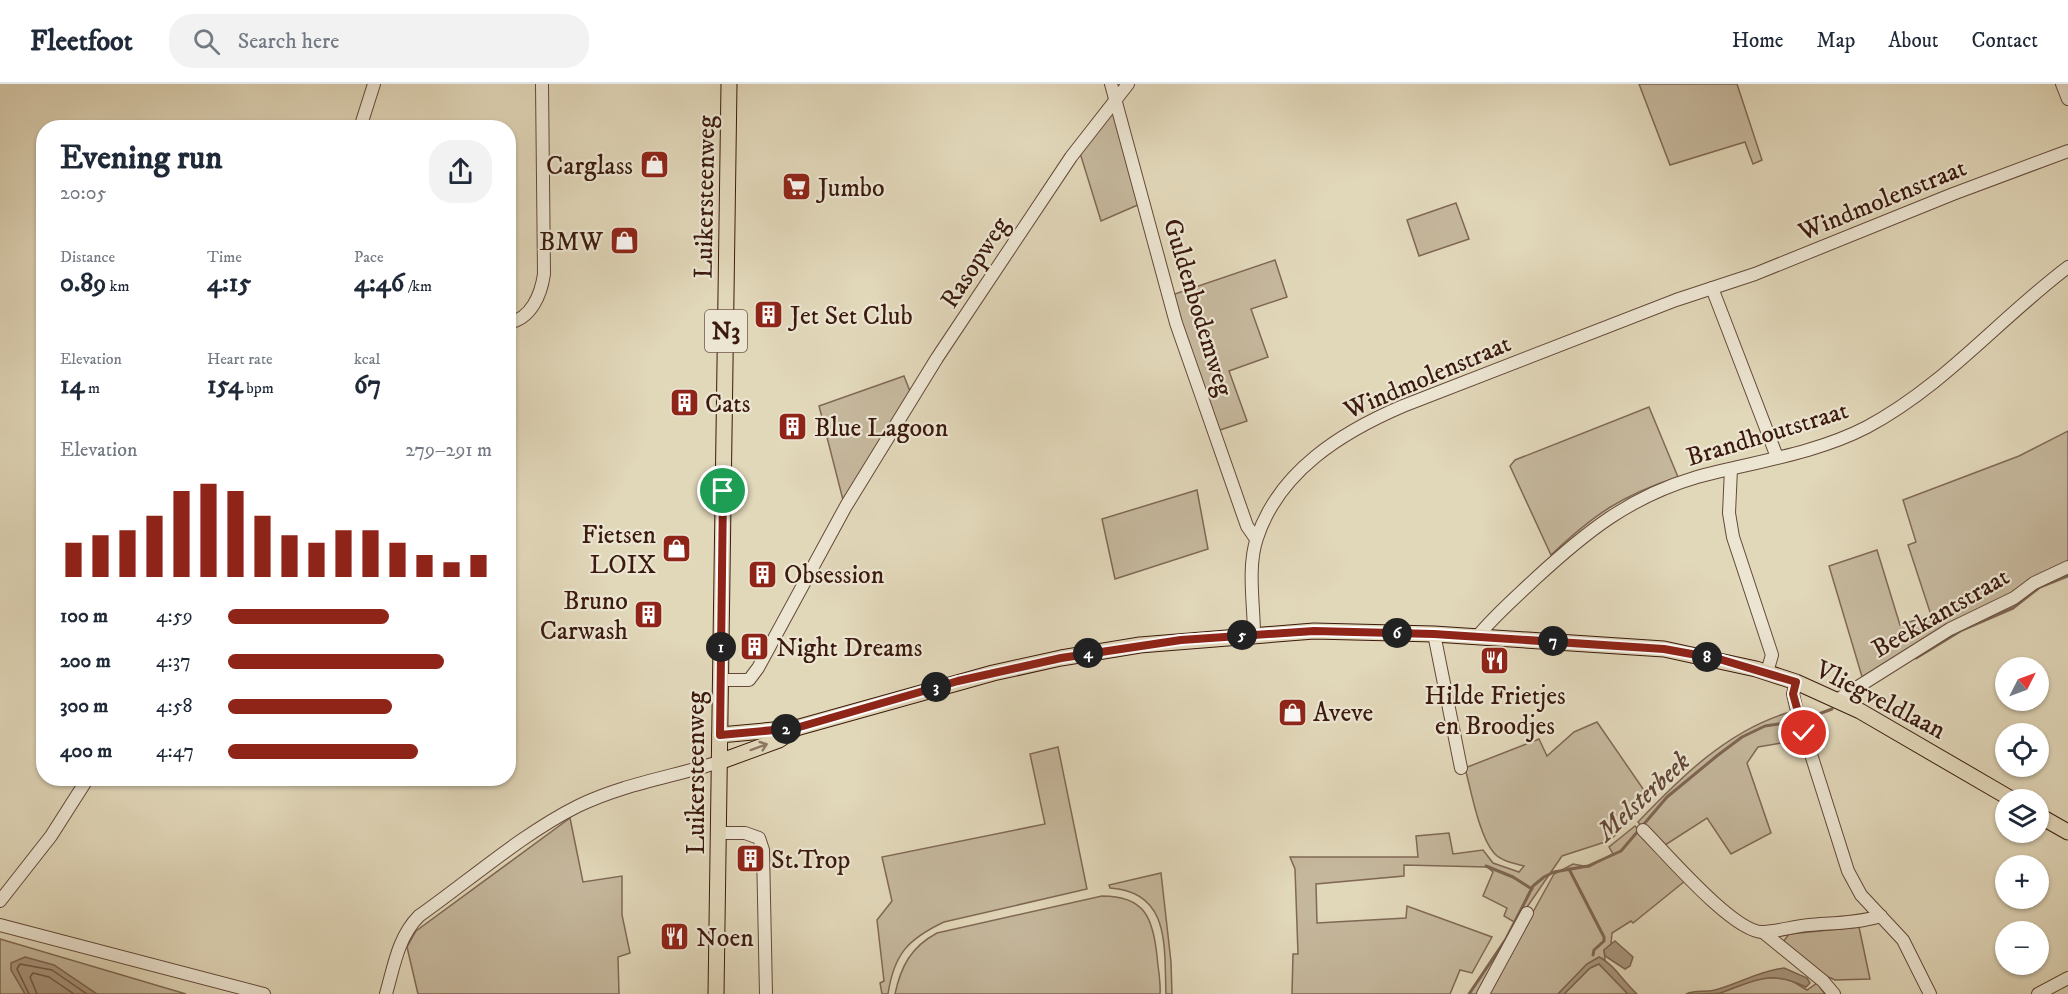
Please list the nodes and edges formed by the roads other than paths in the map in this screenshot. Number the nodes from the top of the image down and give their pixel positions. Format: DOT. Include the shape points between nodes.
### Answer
graph roads {
  1 [pos="374,84"];
  2 [pos="542,84"];
  3 [pos="729,84"];
  4 [pos="1111,84"];
  5 [pos="1128,84"];
  6 [pos="2062,84"];
  7 [pos="1115,98"];
  8 [pos="2068,99"];
  9 [pos="363,120"];
  10 [pos="2068,151"];
  11 [pos="2068,267"];
  12 [pos="1712,288"];
  13 [pos="516,320"];
  14 [pos="1777,457"];
  15 [pos="1731,469"];
  16 [pos="1256,539"];
  17 [pos="2068,567"];
  18 [pos="1434,634"];
  19 [pos="1254,635"];
  20 [pos="1477,637"];
  21 [pos="1767,672"];
  22 [pos="720,680"];
  23 [pos="1796,682"];
  24 [pos="1837,700"];
  25 [pos="796,728"];
  26 [pos="720,735"];
  27 [pos="719,762"];
  28 [pos="1461,768"];
  29 [pos="83,786"];
  30 [pos="1995,789"];
  31 [pos="2049,821"];
  32 [pos="1643,830"];
  33 [pos="2068,832"];
  34 [pos="719,833"];
  35 [pos="0,901"];
  36 [pos="1527,913"];
  37 [pos="1881,916"];
  38 [pos="0,924"];
  39 [pos="1763,932"];
  40 [pos="2068,978"];
  41 [pos="1484,992"];
  42 [pos="264,994"];
  43 [pos="386,994"];
  44 [pos="716,994"];
  45 [pos="766,994"];
  46 [pos="1834,994"];
  47 [pos="1929,994"];
  48 [pos="2038,994"];
  1 -- 9 [label="street"];
  2 -- 13 [label="street" via="544,274 542,290 534,304"];
  3 -- 22 [label="main road, Luikersteenweg / N3"];
  4 -- 7 [label="street, Guldenbodemweg"];
  5 -- 7 [label="street"];
  6 -- 8 [label="street"];
  7 -- 16 [label="street, Guldenbodemweg" via="1176,323 1247,526"];
  7 -- 22 [label="street, Rasopweg" via="1065,165 893,428 758,668 748,680"];
  10 -- 12 [label="street, Windmolenstraat"];
  11 -- 14 [label="street, Brandhoutstraat" via="1946,374 1904,405 1863,429"];
  12 -- 14 [label="street"];
  12 -- 16 [label="street, Windmolenstraat" via="1366,422 1333,441 1305,465 1269,510"];
  14 -- 15 [label="street, Brandhoutstraat"];
  15 -- 20 [label="street, Brandhoutstraat" via="1659,490 1597,524"];
  15 -- 21 [label="street" via="1729,513 1772,655"];
  16 -- 19 [label="street, Windmolenstraat"];
  17 -- 24 [label="street, Beekkantstraat" via="1950,629"];
  18 -- 19 [label="main road, Vliegveldlaan" via="1333,631"];
  18 -- 20 [label="main road, Vliegveldlaan"];
  18 -- 28 [label="street"];
  19 -- 25 [label="main road, Vliegveldlaan" via="1171,641 1061,658 958,681"];
  20 -- 21 [label="main road, Vliegveldlaan" via="1664,649"];
  21 -- 23 [label="main road, Vliegveldlaan"];
  22 -- 26 [label="main road, Luikersteenweg / N3"];
  23 -- 24 [label="main road, Vliegveldlaan"];
  23 -- 37 [label="street" via="1794,700 1848,871 1861,895"];
  24 -- 30 [label="main road, Vliegveldlaan"];
  25 -- 26 [label="main road, Vliegveldlaan"];
  27 -- 25 [label="main road, Vliegveldlaan, one-way" via="779,740"];
  26 -- 27 [label="main road, Luikersteenweg / N3"];
  27 -- 34 [label="main road, Luikersteenweg / N3"];
  27 -- 43 [label="street" via="626,787 552,820 408,927"];
  29 -- 35 [label="street" via="51,836"];
  31 -- 33 [label="main road"];
  32 -- 39 [label="street" via="1743,928"];
  34 -- 44 [label="main road, Luikersteenweg / N3"];
  34 -- 45 [label="street" via="745,833 759,838 763,850"];
  36 -- 41 [label="street"];
  37 -- 39 [label="street"];
  37 -- 47 [label="street" via="1903,940"];
  38 -- 42 [label="street"];
  39 -- 46 [label="street"];
  40 -- 48 [label="street"];
}
